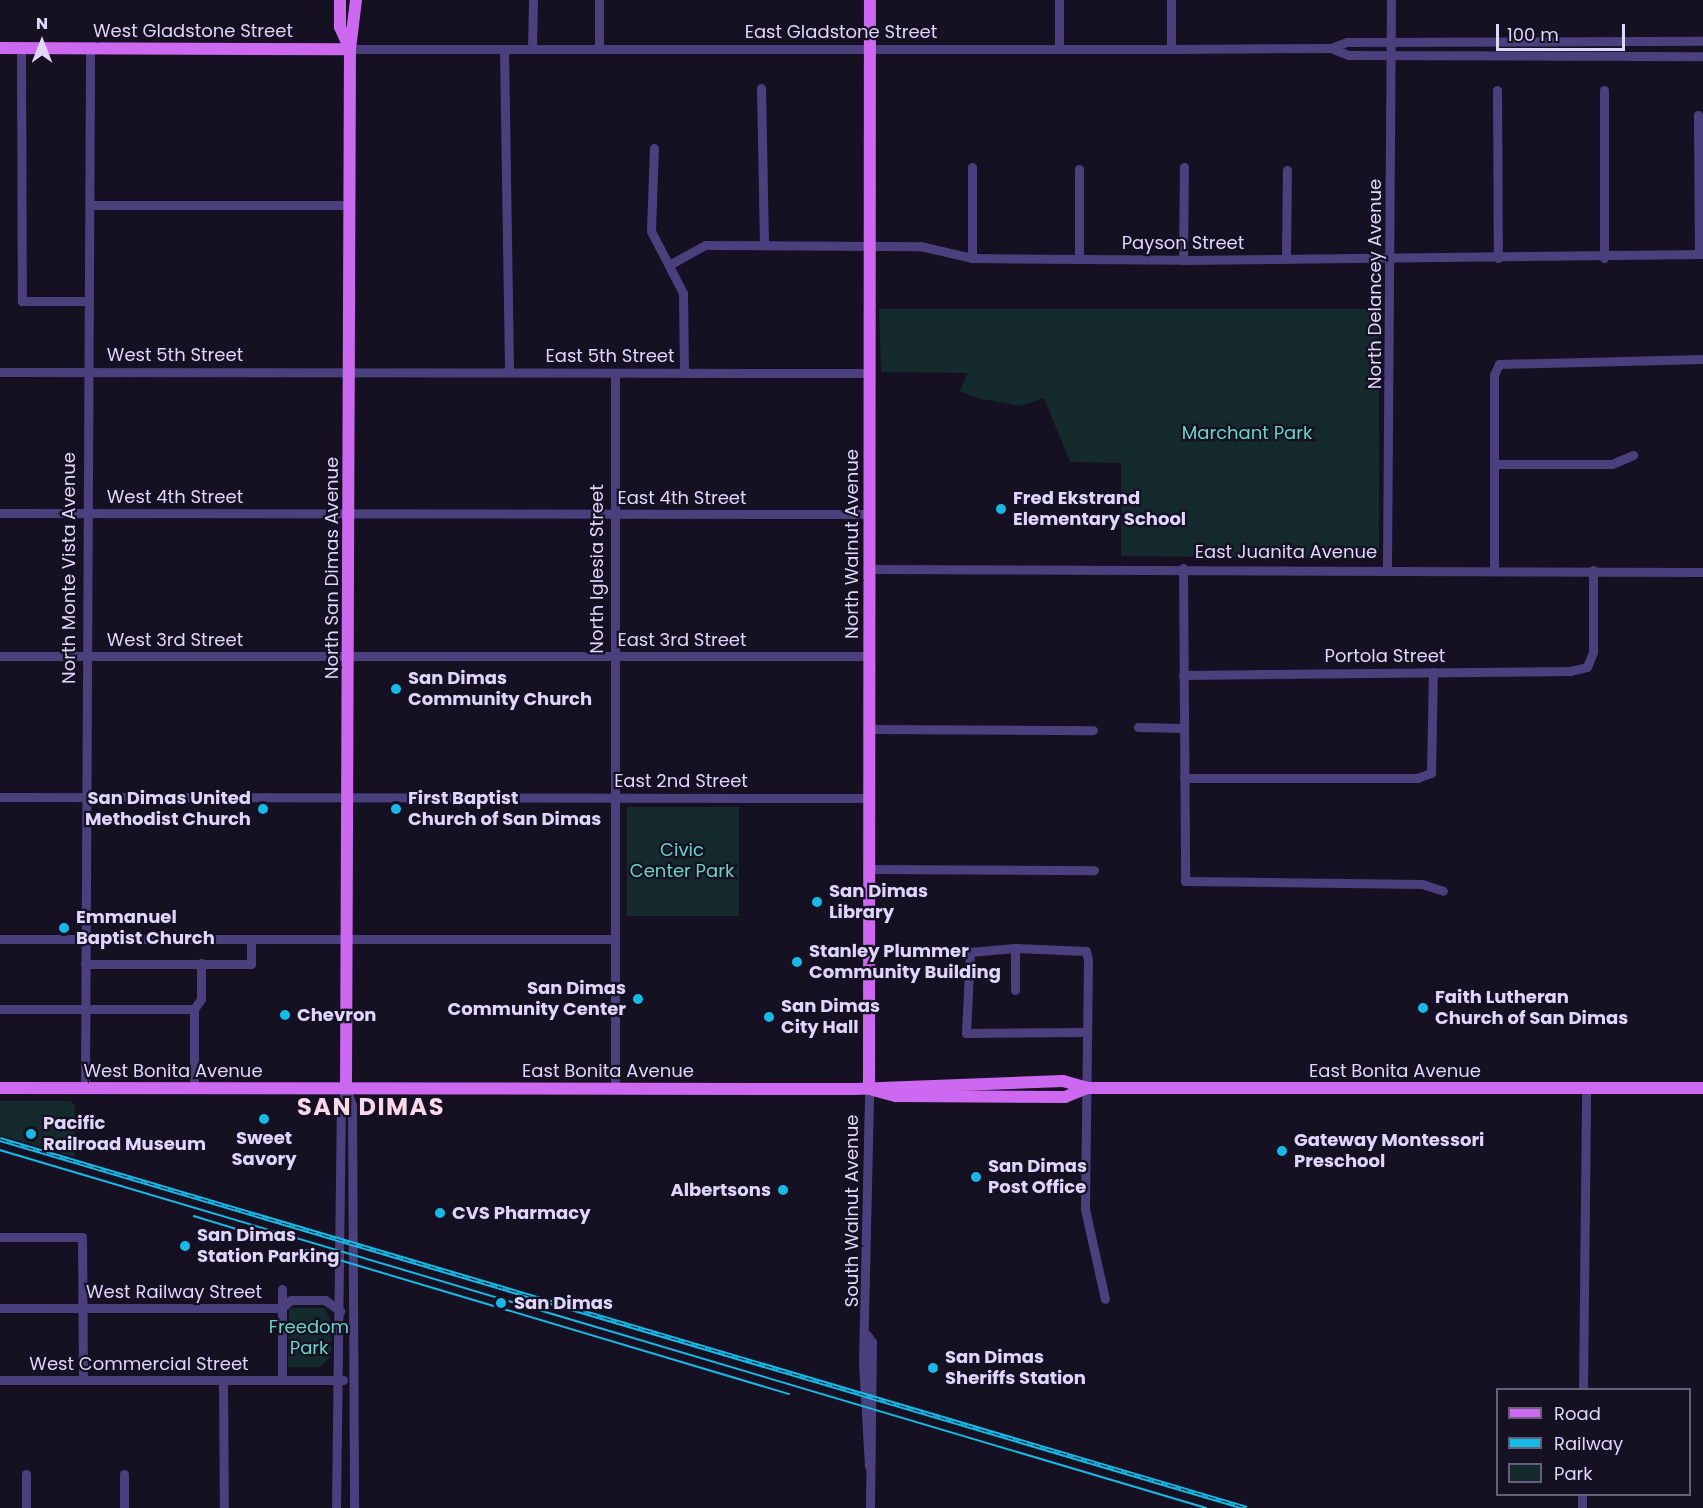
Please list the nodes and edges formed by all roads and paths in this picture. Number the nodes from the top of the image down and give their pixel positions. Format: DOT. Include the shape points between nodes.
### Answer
graph roads {
  1 [pos="340,0"];
  2 [pos="356,0"];
  3 [pos="532,0"];
  4 [pos="599,0"];
  5 [pos="870,0"];
  6 [pos="1059,0"];
  7 [pos="1171,0"];
  8 [pos="1391,0"];
  9 [pos="1390,41"];
  10 [pos="1703,41"];
  11 [pos="0,48"];
  12 [pos="21,48"];
  13 [pos="90,48"];
  14 [pos="504,48"];
  15 [pos="532,48"];
  16 [pos="599,48"];
  17 [pos="1332,48"];
  18 [pos="350,49"];
  19 [pos="870,49"];
  20 [pos="1059,49"];
  21 [pos="1171,49"];
  22 [pos="1390,55"];
  23 [pos="1703,56"];
  24 [pos="761,88"];
  25 [pos="1497,90"];
  26 [pos="1604,90"];
  27 [pos="1698,116"];
  28 [pos="654,148"];
  29 [pos="972,166"];
  30 [pos="1184,166"];
  31 [pos="1079,169"];
  32 [pos="1287,170"];
  33 [pos="90,205"];
  34 [pos="350,205"];
  35 [pos="764,245"];
  36 [pos="870,245"];
  37 [pos="1701,254"];
  38 [pos="972,258"];
  39 [pos="1498,258"];
  40 [pos="1604,258"];
  41 [pos="1079,259"];
  42 [pos="1286,259"];
  43 [pos="1390,259"];
  44 [pos="1183,260"];
  45 [pos="669,265"];
  46 [pos="89,301"];
  47 [pos="1703,359"];
  48 [pos="350,371"];
  49 [pos="0,372"];
  50 [pos="86,372"];
  51 [pos="509,372"];
  52 [pos="615,372"];
  53 [pos="684,373"];
  54 [pos="870,373"];
  55 [pos="1634,455"];
  56 [pos="1494,464"];
  57 [pos="0,513"];
  58 [pos="85,513"];
  59 [pos="350,513"];
  60 [pos="613,514"];
  61 [pos="870,514"];
  62 [pos="1183,568"];
  63 [pos="1387,568"];
  64 [pos="870,569"];
  65 [pos="1494,570"];
  66 [pos="1593,570"];
  67 [pos="1703,572"];
  68 [pos="0,656"];
  69 [pos="85,656"];
  70 [pos="350,656"];
  71 [pos="613,656"];
  72 [pos="870,656"];
  73 [pos="1433,672"];
  74 [pos="1184,675"];
  75 [pos="1138,727"];
  76 [pos="1184,728"];
  77 [pos="870,729"];
  78 [pos="1093,730"];
  79 [pos="1184,778"];
  80 [pos="0,797"];
  81 [pos="86,797"];
  82 [pos="348,797"];
  83 [pos="614,797"];
  84 [pos="870,798"];
  85 [pos="870,868"];
  86 [pos="1094,870"];
  87 [pos="1443,891"];
  88 [pos="0,939"];
  89 [pos="84,939"];
  90 [pos="614,939"];
  91 [pos="251,940"];
  92 [pos="348,940"];
  93 [pos="1016,948"];
  94 [pos="201,963"];
  95 [pos="85,964"];
  96 [pos="1016,990"];
  97 [pos="0,1009"];
  98 [pos="194,1009"];
  99 [pos="85,1010"];
  100 [pos="1087,1032"];
  101 [pos="0,1088"];
  102 [pos="346,1088"];
  103 [pos="1087,1088"];
  104 [pos="1703,1088"];
  105 [pos="85,1089"];
  106 [pos="194,1089"];
  107 [pos="615,1089"];
  108 [pos="869,1089"];
  109 [pos="1586,1089"];
  110 [pos="0,1237"];
  111 [pos="282,1289"];
  112 [pos="1105,1299"];
  113 [pos="0,1308"];
  114 [pos="83,1308"];
  115 [pos="282,1308"];
  116 [pos="340,1311"];
  117 [pos="0,1380"];
  118 [pos="83,1380"];
  119 [pos="223,1380"];
  120 [pos="282,1380"];
  121 [pos="338,1380"];
  122 [pos="351,1380"];
  123 [pos="1583,1388"];
  124 [pos="26,1474"];
  125 [pos="124,1474"];
  126 [pos="26,1508"];
  127 [pos="124,1508"];
  128 [pos="224,1508"];
  129 [pos="336,1508"];
  130 [pos="354,1508"];
  131 [pos="870,1508"];
  1 -- 18 [label="main road, North San Dimas Avenue" via="340,27"];
  2 -- 18 [label="main road, North San Dimas Avenue"];
  3 -- 15 [label="street"];
  4 -- 16 [label="street"];
  5 -- 19 [label="main road, North Walnut Avenue"];
  6 -- 20 [label="street"];
  7 -- 21 [label="street"];
  8 -- 9 [label="street, North Delancey Avenue"];
  9 -- 10 [label="street, East Gladstone Street"];
  9 -- 17 [label="street, East Gladstone Street" via="1347,42"];
  9 -- 22 [label="street, North Delancey Avenue"];
  11 -- 12 [label="main road, West Gladstone Street"];
  12 -- 13 [label="main road, West Gladstone Street"];
  12 -- 46 [label="street" via="22,301"];
  13 -- 18 [label="main road, West Gladstone Street"];
  13 -- 33 [label="street, North Monte Vista Avenue"];
  14 -- 15 [label="street, East Gladstone Street"];
  14 -- 18 [label="street, East Gladstone Street"];
  14 -- 51 [label="street"];
  15 -- 16 [label="street, East Gladstone Street"];
  16 -- 19 [label="street, East Gladstone Street"];
  17 -- 21 [label="street, East Gladstone Street"];
  17 -- 22 [label="street, East Gladstone Street" via="1348,55"];
  18 -- 34 [label="main road, North San Dimas Avenue"];
  19 -- 20 [label="street, East Gladstone Street"];
  19 -- 36 [label="main road, North Walnut Avenue"];
  20 -- 21 [label="street, East Gladstone Street"];
  22 -- 23 [label="street, East Gladstone Street"];
  22 -- 43 [label="street, North Delancey Avenue"];
  24 -- 35 [label="street"];
  25 -- 39 [label="street"];
  26 -- 40 [label="street"];
  27 -- 37 [label="street"];
  28 -- 45 [label="street" via="651,231"];
  29 -- 38 [label="street"];
  30 -- 44 [label="street"];
  31 -- 41 [label="street"];
  32 -- 42 [label="street"];
  33 -- 34 [label="street"];
  33 -- 46 [label="street, North Monte Vista Avenue"];
  34 -- 48 [label="main road, North San Dimas Avenue"];
  35 -- 36 [label="street, Payson Street"];
  35 -- 45 [label="street, Payson Street" via="705,245"];
  36 -- 38 [label="street, Payson Street" via="920,246"];
  36 -- 54 [label="main road, North Walnut Avenue"];
  37 -- 40 [label="street, Payson Street"];
  38 -- 41 [label="street, Payson Street"];
  39 -- 40 [label="street, Payson Street"];
  39 -- 43 [label="street, Payson Street"];
  41 -- 44 [label="street, Payson Street"];
  42 -- 43 [label="street, Payson Street"];
  42 -- 44 [label="street, Payson Street"];
  43 -- 63 [label="street, North Delancey Avenue"];
  45 -- 53 [label="street" via="683,293"];
  46 -- 50 [label="street, North Monte Vista Avenue"];
  47 -- 56 [label="street" via="1510,360 1499,364"];
  48 -- 50 [label="street, West 5th Street"];
  48 -- 51 [label="street, East 5th Street"];
  48 -- 59 [label="main road, North San Dimas Avenue"];
  49 -- 50 [label="street, West 5th Street"];
  50 -- 58 [label="street, North Monte Vista Avenue"];
  51 -- 52 [label="street, East 5th Street"];
  52 -- 53 [label="street, East 5th Street"];
  52 -- 60 [label="street, North Iglesia Street"];
  53 -- 54 [label="street, East 5th Street"];
  54 -- 61 [label="main road, North Walnut Avenue"];
  55 -- 56 [label="street" via="1612,464"];
  56 -- 65 [label="street"];
  57 -- 58 [label="street, West 4th Street"];
  58 -- 59 [label="street, West 4th Street"];
  58 -- 69 [label="street, North Monte Vista Avenue"];
  59 -- 60 [label="street, East 4th Street"];
  59 -- 70 [label="main road, North San Dimas Avenue"];
  60 -- 61 [label="street, East 4th Street"];
  60 -- 71 [label="street, North Iglesia Street"];
  61 -- 64 [label="main road, North Walnut Avenue"];
  62 -- 63 [label="street, East Juanita Avenue"];
  62 -- 64 [label="street, East Juanita Avenue"];
  62 -- 74 [label="street"];
  63 -- 65 [label="street, East Juanita Avenue"];
  64 -- 72 [label="main road, North Walnut Avenue"];
  65 -- 66 [label="street, East Juanita Avenue"];
  66 -- 67 [label="street, East Juanita Avenue"];
  66 -- 73 [label="street, Portola Street" via="1593,652 1587,667"];
  68 -- 69 [label="street, West 3rd Street"];
  69 -- 70 [label="street, West 3rd Street"];
  69 -- 81 [label="street, North Monte Vista Avenue"];
  70 -- 71 [label="street, East 3rd Street"];
  70 -- 82 [label="main road, North San Dimas Avenue"];
  71 -- 72 [label="street, East 3rd Street"];
  71 -- 83 [label="street, North Iglesia Street"];
  72 -- 77 [label="main road, North Walnut Avenue"];
  73 -- 74 [label="street, Portola Street"];
  73 -- 79 [label="street" via="1431,773 1417,778"];
  74 -- 76 [label="street"];
  75 -- 76 [label="street"];
  76 -- 79 [label="street"];
  77 -- 78 [label="street"];
  77 -- 84 [label="main road, North Walnut Avenue"];
  79 -- 87 [label="street" via="1185,881 1422,884"];
  80 -- 81 [label="street, East 2nd Street"];
  81 -- 82 [label="street, East 2nd Street"];
  81 -- 89 [label="street, North Monte Vista Avenue"];
  82 -- 83 [label="street, East 2nd Street"];
  82 -- 92 [label="main road, North San Dimas Avenue"];
  83 -- 84 [label="street, East 2nd Street"];
  83 -- 90 [label="street, North Iglesia Street"];
  84 -- 85 [label="main road, North Walnut Avenue"];
  85 -- 86 [label="street"];
  85 -- 108 [label="main road, North Walnut Avenue"];
  88 -- 89 [label="street"];
  89 -- 91 [label="street"];
  89 -- 95 [label="street, North Monte Vista Avenue"];
  90 -- 92 [label="street"];
  90 -- 107 [label="street, North Iglesia Street"];
  91 -- 92 [label="street"];
  91 -- 94 [label="street" via="251,964"];
  92 -- 102 [label="main road, North San Dimas Avenue"];
  93 -- 96 [label="street"];
  93 -- 100 [label="street" via="1086,951"];
  93 -- 100 [label="street" via="969,952 966,1033"];
  94 -- 95 [label="street"];
  94 -- 98 [label="street" via="201,999"];
  95 -- 99 [label="street, North Monte Vista Avenue"];
  97 -- 99 [label="street"];
  98 -- 99 [label="street"];
  98 -- 106 [label="street"];
  99 -- 105 [label="street, North Monte Vista Avenue"];
  100 -- 103 [label="street"];
  101 -- 105 [label="main road, West Bonita Avenue"];
  102 -- 106 [label="main road, West Bonita Avenue"];
  102 -- 107 [label="main road, East Bonita Avenue"];
  102 -- 116 [label="street" via="340,1105"];
  102 -- 122 [label="street" via="352,1105"];
  103 -- 108 [label="main road, East Bonita Avenue" via="1063,1081"];
  103 -- 109 [label="main road, East Bonita Avenue"];
  103 -- 112 [label="street" via="1086,1209"];
  104 -- 109 [label="main road, East Bonita Avenue"];
  105 -- 106 [label="main road, West Bonita Avenue"];
  107 -- 108 [label="main road, East Bonita Avenue"];
  108 -- 131 [label="street, South Walnut Avenue"];
  109 -- 123 [label="street"];
  110 -- 114 [label="street" via="82,1237"];
  111 -- 115 [label="street"];
  113 -- 114 [label="street, West Railway Street"];
  114 -- 115 [label="street, West Railway Street"];
  114 -- 118 [label="street"];
  115 -- 116 [label="street, West Railway Street" via="291,1300 325,1300"];
  115 -- 120 [label="street"];
  116 -- 121 [label="street"];
  117 -- 118 [label="street, West Commercial Street"];
  118 -- 119 [label="street, West Commercial Street"];
  119 -- 120 [label="street, West Commercial Street"];
  119 -- 128 [label="street"];
  120 -- 121 [label="street, West Commercial Street"];
  121 -- 122 [label="street, West Commercial Street"];
  121 -- 129 [label="street"];
  122 -- 130 [label="street"];
  124 -- 126 [label="street"];
  125 -- 127 [label="street"];
}
